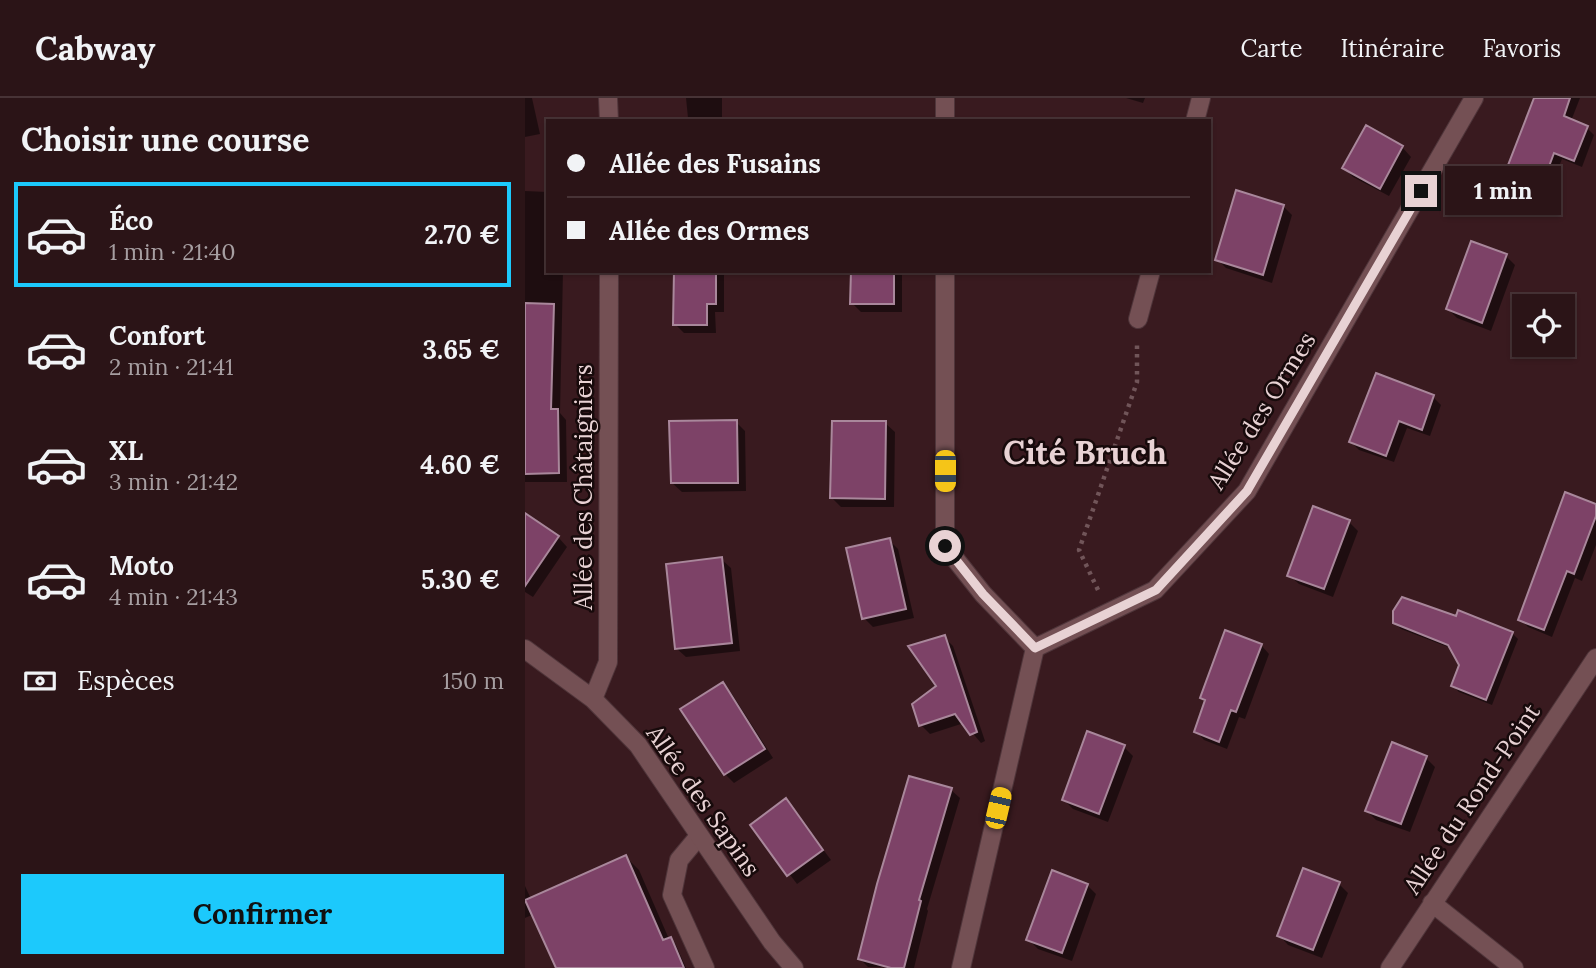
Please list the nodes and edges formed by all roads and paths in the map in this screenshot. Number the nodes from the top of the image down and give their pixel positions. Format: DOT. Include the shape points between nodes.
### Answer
graph roads {
  1 [pos="608,98"];
  2 [pos="945,98"];
  3 [pos="1201,98"];
  4 [pos="1474,98"];
  5 [pos="609,119"];
  6 [pos="945,119"];
  7 [pos="1196,119"];
  8 [pos="609,273"];
  9 [pos="945,273"];
  10 [pos="1150,273"];
  11 [pos="1137,319"];
  12 [pos="1109,613"];
  13 [pos="1035,648"];
  14 [pos="525,649"];
  15 [pos="1593,667"];
  16 [pos="593,699"];
  17 [pos="699,836"];
  18 [pos="1432,903"];
  19 [pos="705,968"];
  20 [pos="794,968"];
  21 [pos="961,968"];
  22 [pos="1390,968"];
  23 [pos="1514,968"];
  1 -- 5 [label="street"];
  2 -- 6 [label="street"];
  3 -- 7 [label="street"];
  4 -- 12 [label="street, Allée des Ormes" via="1247,491 1156,590"];
  8 -- 16 [label="street, Allée des Châtaigniers" via="608,662"];
  9 -- 13 [label="street" via="945,546"];
  10 -- 11 [label="street"];
  11 -- 12 [label="path" via="1137,382 1079,550"];
  12 -- 13 [label="street, Allée des Ormes"];
  13 -- 21 [label="street"];
  14 -- 16 [label="street, Allée des Sapins"];
  15 -- 18 [label="street, Allée du Rond-Point"];
  16 -- 17 [label="street, Allée des Sapins" via="638,745"];
  17 -- 19 [label="street" via="679,860 673,895"];
  17 -- 20 [label="street, Allée des Sapins"];
  18 -- 22 [label="street, Allée du Rond-Point"];
  18 -- 23 [label="street"];
}
